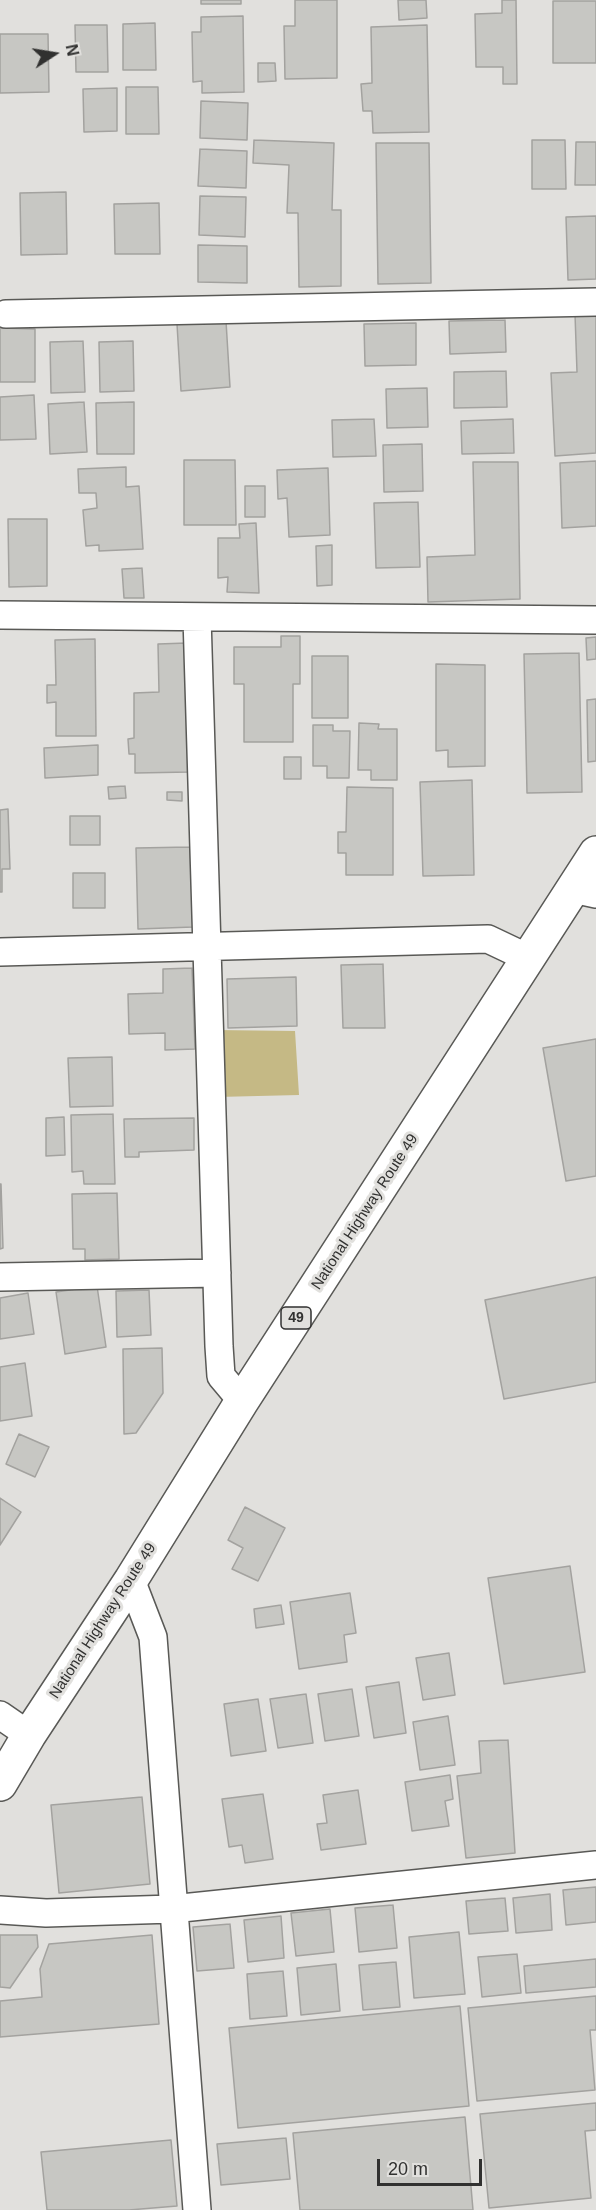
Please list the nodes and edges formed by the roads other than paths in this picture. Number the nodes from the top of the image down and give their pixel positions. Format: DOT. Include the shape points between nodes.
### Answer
graph roads {
  1 [pos="596,302"];
  2 [pos="6,314"];
  3 [pos="0,615"];
  4 [pos="197,617"];
  5 [pos="596,620"];
  6 [pos="596,853"];
  7 [pos="584,891"];
  8 [pos="207,947"];
  9 [pos="0,952"];
  10 [pos="528,958"];
  11 [pos="217,1273"];
  12 [pos="0,1277"];
  13 [pos="242,1401"];
  14 [pos="130,1580"];
  15 [pos="0,1715"];
  16 [pos="29,1735"];
  17 [pos="0,1784"];
  18 [pos="596,1865"];
  19 [pos="172,1909"];
  20 [pos="0,1910"];
  21 [pos="197,2210"];
  1 -- 2 [label="street"];
  3 -- 4 [label="street"];
  4 -- 5 [label="street"];
  4 -- 8 [label="street"];
  6 -- 7 [label="highway, National Highway Route 49 / 49"];
  7 -- 10 [label="highway, National Highway Route 49 / 49"];
  8 -- 9 [label="street"];
  8 -- 10 [label="street" via="488,939"];
  8 -- 11 [label="street"];
  10 -- 13 [label="highway, National Highway Route 49 / 49"];
  11 -- 12 [label="street"];
  11 -- 13 [label="street" via="221,1376"];
  13 -- 14 [label="highway, National Highway Route 49 / 49"];
  14 -- 16 [label="highway, National Highway Route 49 / 49"];
  14 -- 19 [label="street" via="153,1637"];
  15 -- 16 [label="street"];
  16 -- 17 [label="highway, National Highway Route 49 / 49"];
  18 -- 19 [label="street"];
  19 -- 20 [label="street" via="46,1913"];
  19 -- 21 [label="street"];
}
